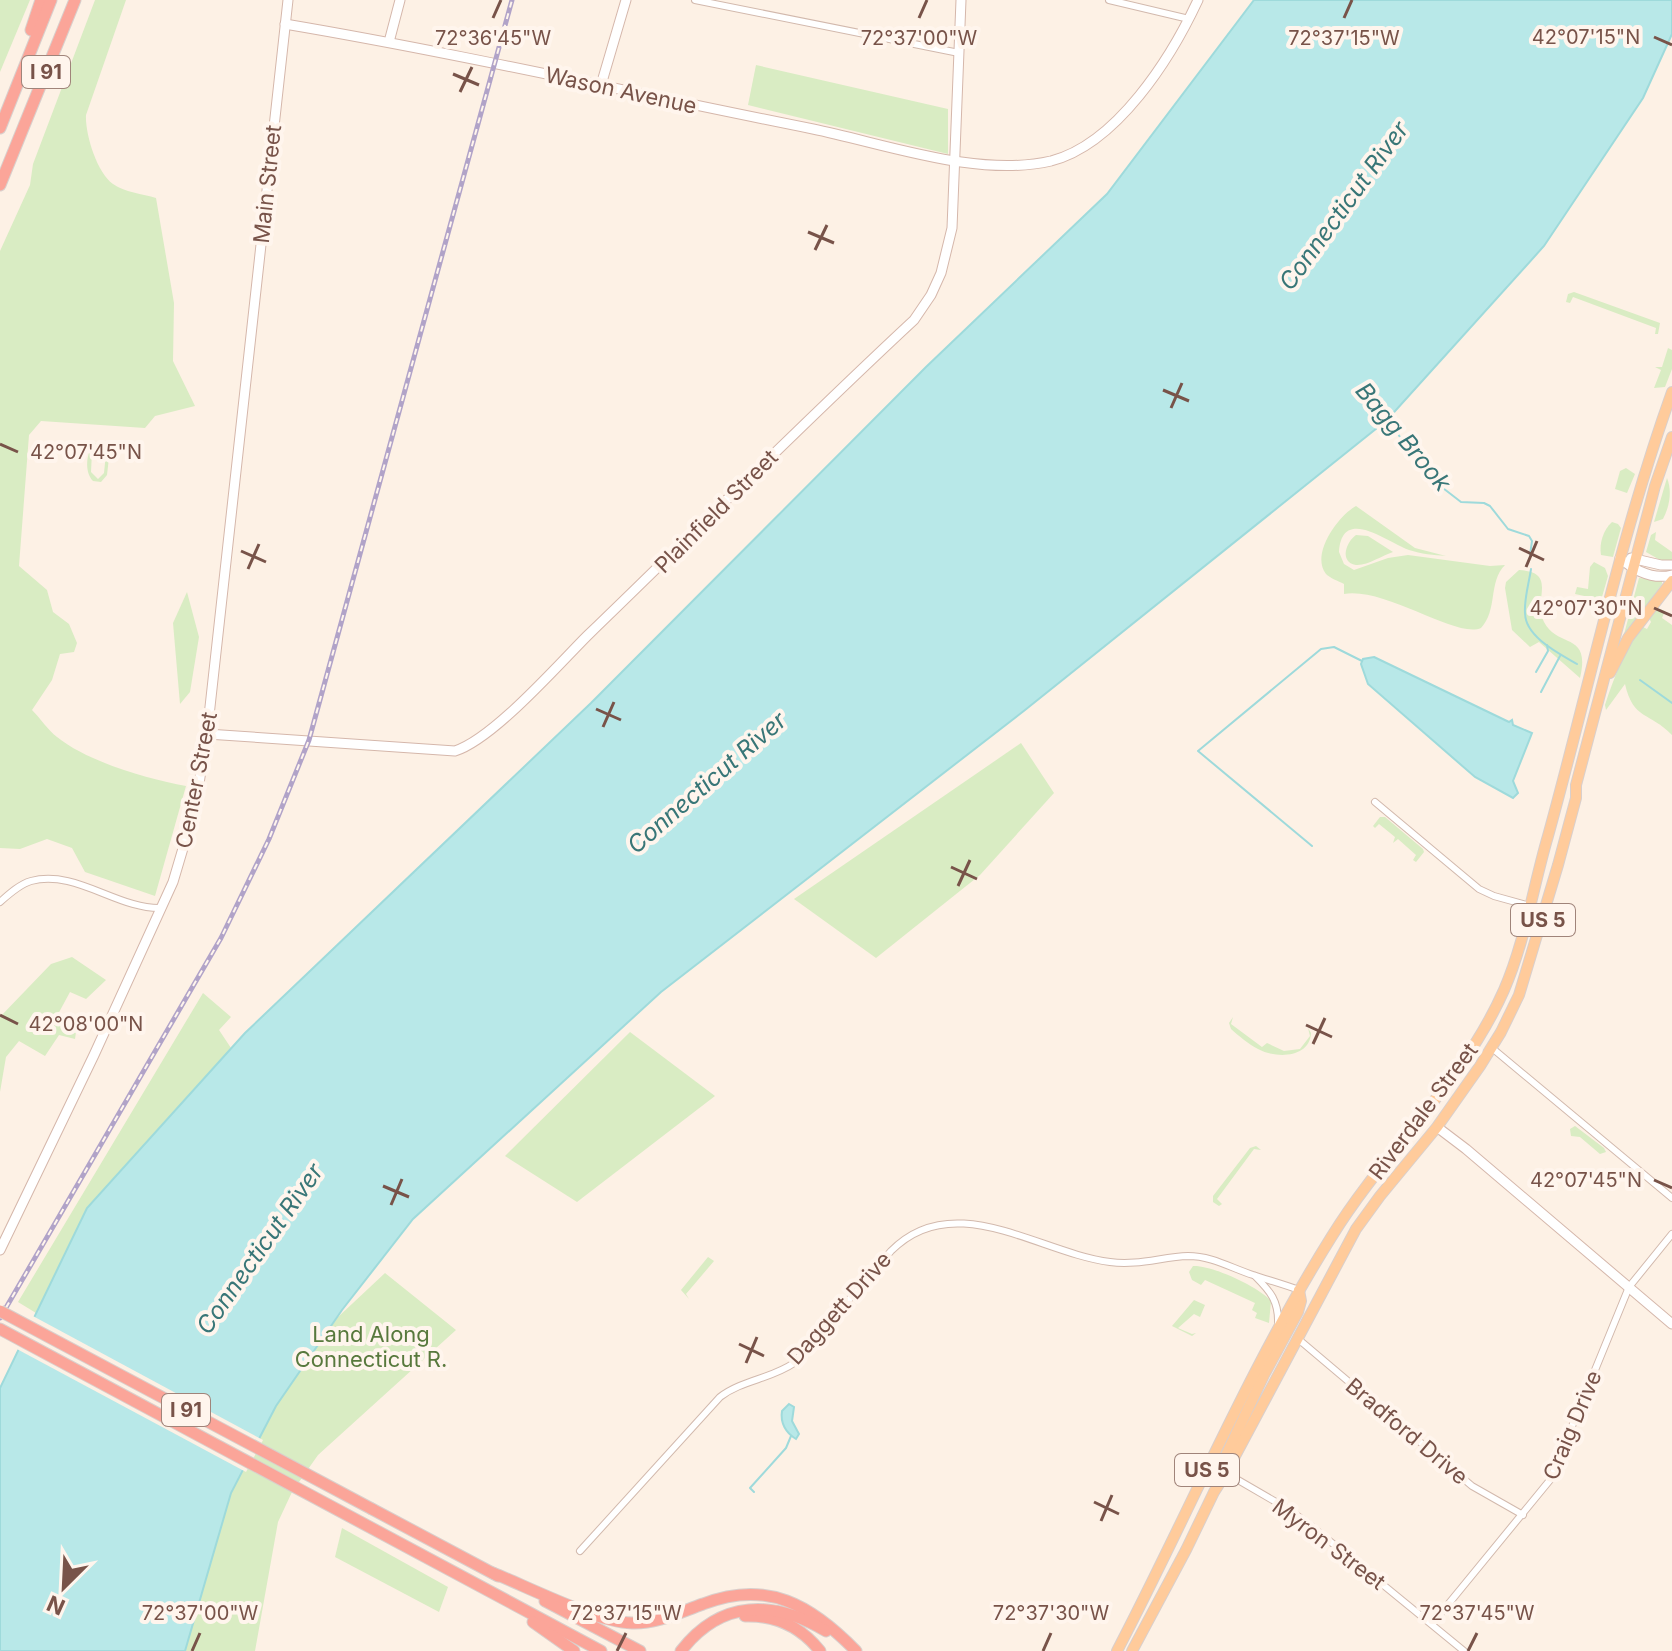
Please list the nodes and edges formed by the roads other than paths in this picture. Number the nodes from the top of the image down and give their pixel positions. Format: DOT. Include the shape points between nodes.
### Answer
graph roads {
  1 [pos="41,0"];
  2 [pos="51,0"];
  3 [pos="75,0"];
  4 [pos="288,0"];
  5 [pos="400,0"];
  6 [pos="626,0"];
  7 [pos="695,0"];
  8 [pos="961,0"];
  9 [pos="1109,0"];
  10 [pos="1198,0"];
  11 [pos="1189,19"];
  12 [pos="285,24"];
  13 [pos="389,42"];
  14 [pos="959,53"];
  15 [pos="601,85"];
  16 [pos="0,127"];
  17 [pos="17,143"];
  18 [pos="956,161"];
  19 [pos="0,185"];
  20 [pos="0,192"];
  21 [pos="247,369"];
  22 [pos="1672,392"];
  23 [pos="1672,437"];
  24 [pos="1620,558"];
  25 [pos="1636,558"];
  26 [pos="1672,565"];
  27 [pos="1634,570"];
  28 [pos="1672,578"];
  29 [pos="1600,693"];
  30 [pos="207,734"];
  31 [pos="1375,802"];
  32 [pos="1555,809"];
  33 [pos="1551,892"];
  34 [pos="0,902"];
  35 [pos="1530,906"];
  36 [pos="162,908"];
  37 [pos="1492,1048"];
  38 [pos="1424,1113"];
  39 [pos="1416,1124"];
  40 [pos="1437,1127"];
  41 [pos="1672,1198"];
  42 [pos="1672,1234"];
  43 [pos="0,1250"];
  44 [pos="1255,1276"];
  45 [pos="1326,1283"];
  46 [pos="1629,1287"];
  47 [pos="1299,1290"];
  48 [pos="0,1311"];
  49 [pos="1672,1324"];
  50 [pos="1278,1328"];
  51 [pos="0,1329"];
  52 [pos="1297,1338"];
  53 [pos="1226,1473"];
  54 [pos="1214,1492"];
  55 [pos="1523,1515"];
  56 [pos="580,1551"];
  57 [pos="493,1573"];
  58 [pos="490,1591"];
  59 [pos="1432,1624"];
  60 [pos="699,1632"];
  61 [pos="574,1651"];
  62 [pos="601,1651"];
  63 [pos="640,1651"];
  64 [pos="681,1651"];
  65 [pos="820,1651"];
  66 [pos="855,1651"];
  67 [pos="1117,1651"];
  68 [pos="1132,1651"];
  69 [pos="1464,1651"];
  1 -- 16 [label="highway"];
  2 -- 16 [label="highway, I 91"];
  3 -- 17 [label="highway, I 91"];
  4 -- 12 [label="street, Main Street"];
  5 -- 13 [label="street"];
  6 -- 15 [label="street"];
  7 -- 14 [label="street"];
  8 -- 14 [label="street, Plainfield Street"];
  9 -- 11 [label="street"];
  10 -- 11 [label="street, Wason Avenue"];
  11 -- 18 [label="street, Wason Avenue" via="1128,108 1093,142 1053,160 1017,165"];
  12 -- 13 [label="street, Wason Avenue"];
  12 -- 21 [label="street, Main Street"];
  13 -- 15 [label="street, Wason Avenue"];
  14 -- 18 [label="street, Plainfield Street"];
  15 -- 18 [label="street, Wason Avenue"];
  17 -- 19 [label="highway, I 91"];
  17 -- 20 [label="highway"];
  18 -- 30 [label="street, Plainfield Street" via="948,249 931,295 914,320 480,739 455,751"];
  21 -- 30 [label="street, Center Street"];
  22 -- 24 [label="main road, Riverdale Street / US 5"];
  23 -- 25 [label="main road, Riverdale Street / US 5"];
  24 -- 25 [label="street"];
  24 -- 27 [label="street"];
  24 -- 32 [label="main road, Riverdale Street / US 5"];
  25 -- 26 [label="street"];
  25 -- 27 [label="main road, Riverdale Street / US 5"];
  27 -- 28 [label="street"];
  27 -- 29 [label="main road, Riverdale Street / US 5"];
  28 -- 29 [label="main road" via="1628,638"];
  29 -- 33 [label="main road, Riverdale Street / US 5"];
  30 -- 36 [label="street, Center Street" via="192,823"];
  31 -- 35 [label="street" via="1479,889"];
  32 -- 33 [label="main road" via="1560,803 1566,809"];
  32 -- 35 [label="main road, Riverdale Street / US 5"];
  33 -- 37 [label="main road, Riverdale Street / US 5" via="1527,973"];
  34 -- 36 [label="street" via="22,885 44,879 65,881 146,909"];
  35 -- 38 [label="main road, Riverdale Street / US 5" via="1492,1015"];
  36 -- 43 [label="street, Center Street"];
  37 -- 40 [label="main road, Riverdale Street / US 5"];
  37 -- 41 [label="street"];
  38 -- 39 [label="main road, Riverdale Street / US 5"];
  38 -- 40 [label="main road"];
  39 -- 40 [label="main road"];
  39 -- 47 [label="main road, Riverdale Street / US 5" via="1356,1201"];
  40 -- 45 [label="main road, Riverdale Street / US 5" via="1372,1207"];
  40 -- 46 [label="street"];
  42 -- 46 [label="street, Craig Drive"];
  44 -- 47 [label="street, Daggett Drive"];
  44 -- 50 [label="street" via="1273,1293"];
  44 -- 56 [label="street, Daggett Drive" via="1199,1257 1134,1264 1103,1261 970,1223 920,1231 891,1251 794,1363 720,1397"];
  45 -- 47 [label="main road"];
  45 -- 52 [label="main road, Riverdale Street / US 5"];
  46 -- 49 [label="street"];
  46 -- 55 [label="street, Craig Drive" via="1556,1470"];
  47 -- 50 [label="main road, Riverdale Street / US 5"];
  47 -- 54 [label="main road" via="1298,1312 1220,1468"];
  48 -- 57 [label="highway, I 91, bridge"];
  50 -- 67 [label="main road, Riverdale Street / US 5"];
  51 -- 58 [label="highway, I 91"];
  52 -- 53 [label="main road, Riverdale Street / US 5"];
  52 -- 55 [label="street, Bradford Drive" via="1472,1486"];
  53 -- 54 [label="main road, Riverdale Street / US 5"];
  53 -- 59 [label="street, Myron Street" via="1294,1513"];
  54 -- 68 [label="main road, Riverdale Street / US 5"];
  55 -- 59 [label="street, Craig Drive"];
  57 -- 63 [label="highway, I 91"];
  57 -- 66 [label="highway" via="628,1623 657,1620 725,1596 767,1595 813,1613"];
  58 -- 61 [label="highway"];
  58 -- 62 [label="highway, I 91"];
  59 -- 69 [label="street, Myron Street"];
  60 -- 64 [label="highway"];
  60 -- 65 [label="highway" via="731,1618 764,1617 798,1629"];
  60 -- 66 [label="highway" via="737,1611 772,1609 812,1623"];
}
